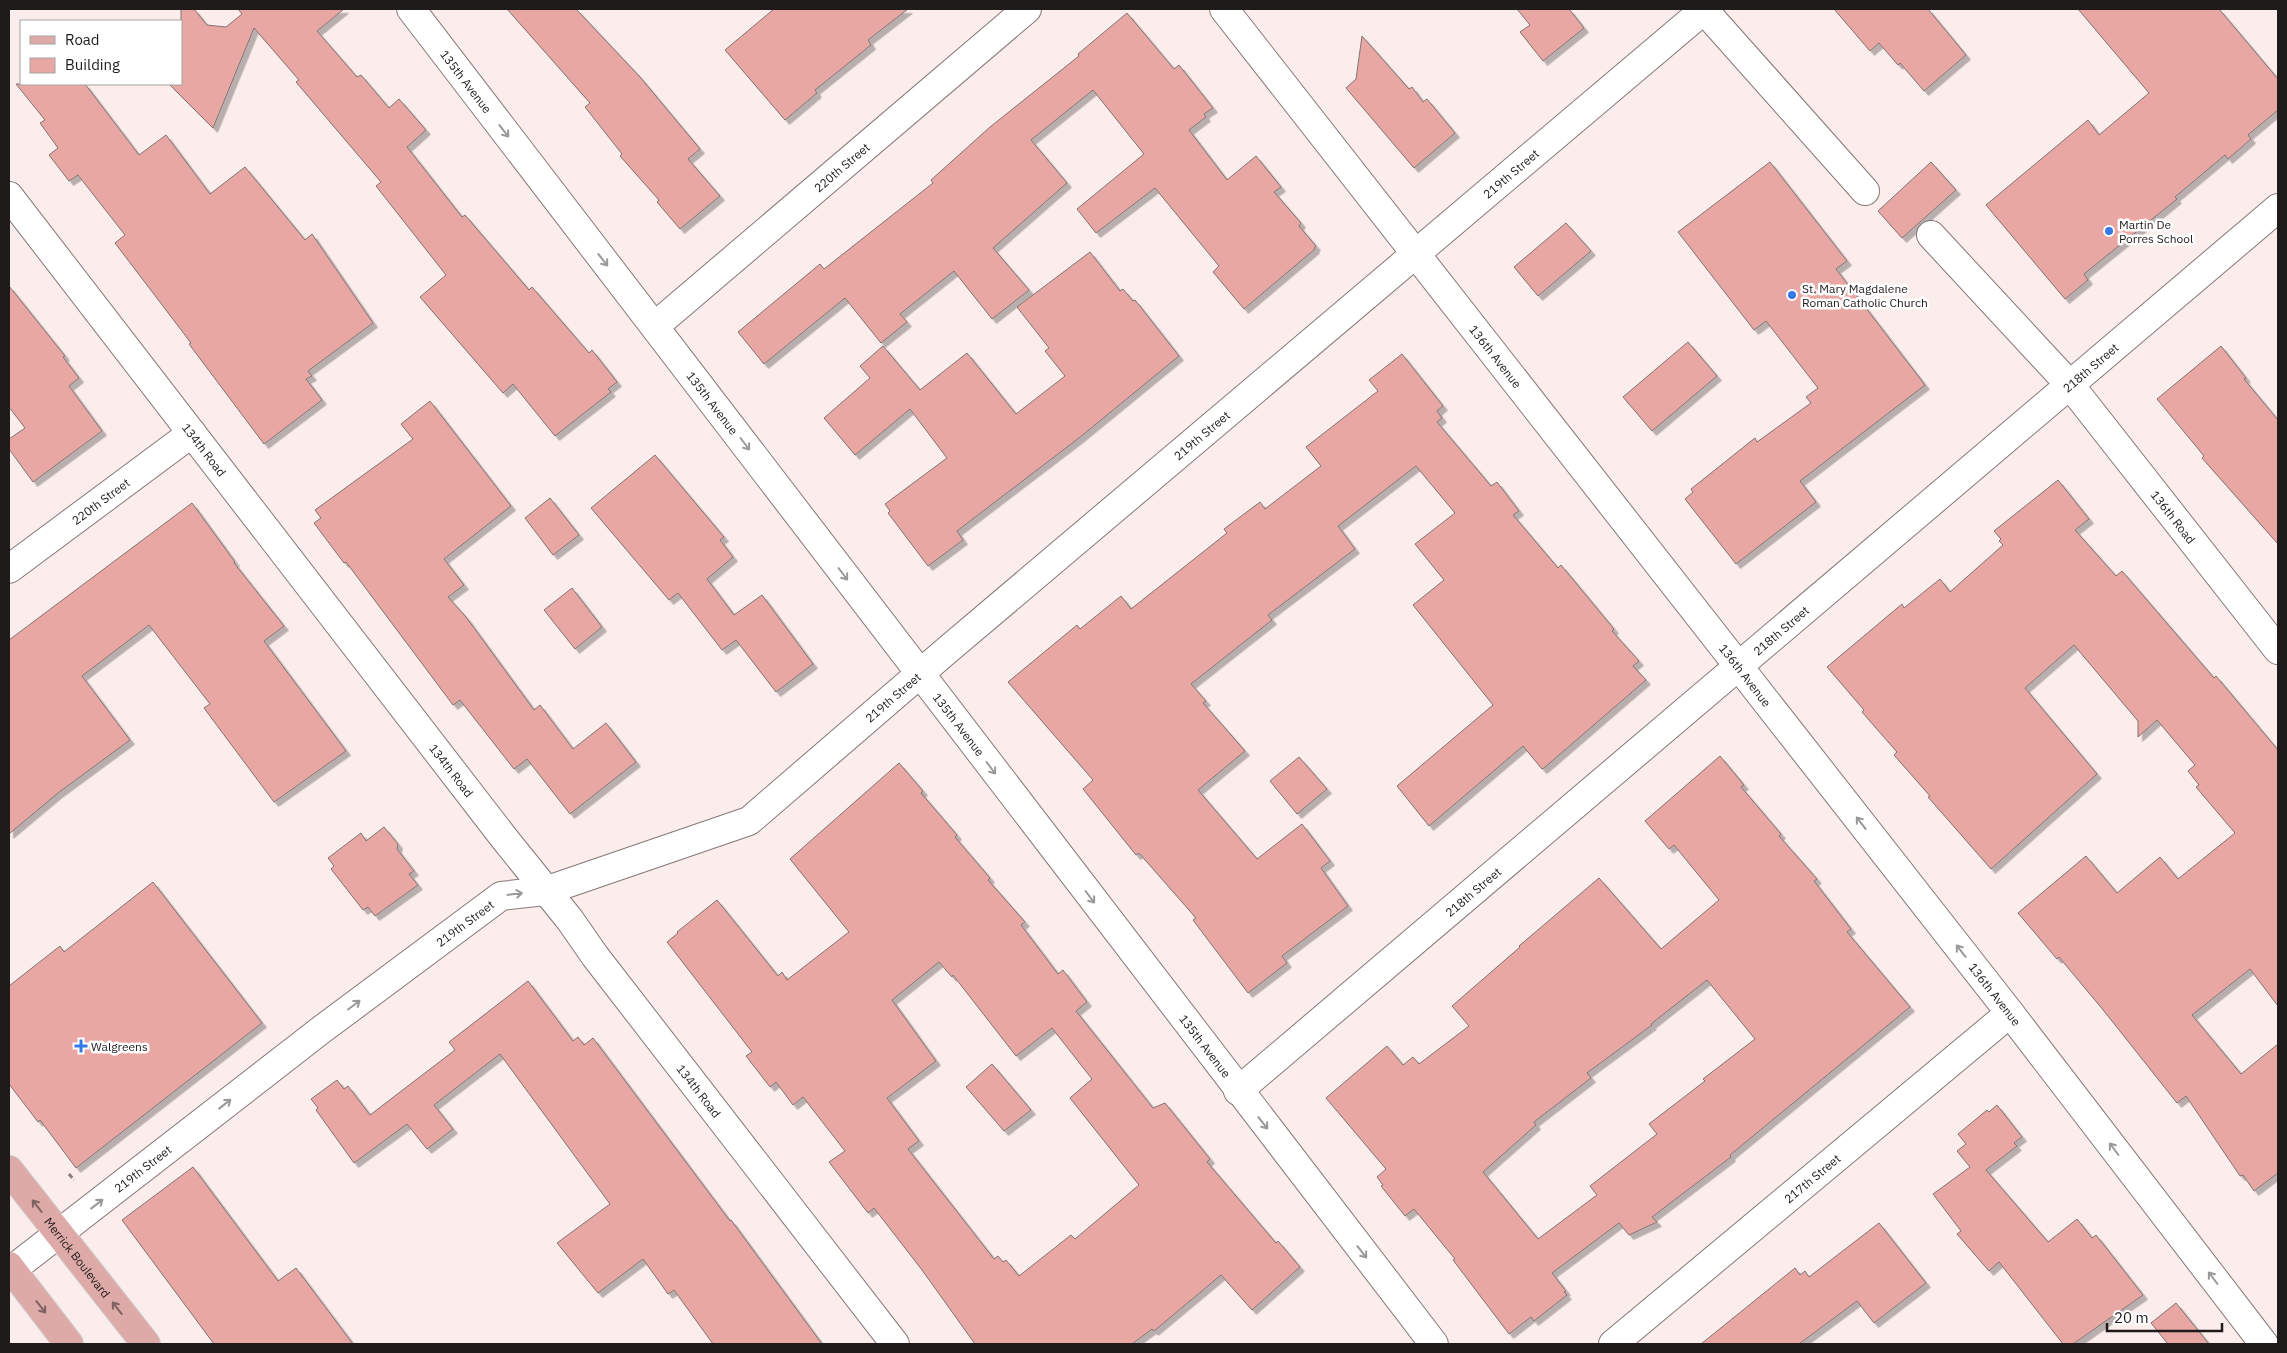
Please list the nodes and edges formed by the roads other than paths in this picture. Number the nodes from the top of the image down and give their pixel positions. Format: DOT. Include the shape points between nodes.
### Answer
graph roads {
  1 [pos="411,9"];
  2 [pos="1027,9"];
  3 [pos="1224,9"];
  4 [pos="1704,9"];
  5 [pos="1865,191"];
  6 [pos="9,196"];
  7 [pos="2278,208"];
  8 [pos="1930,235"];
  9 [pos="1416,253"];
  10 [pos="655,326"];
  11 [pos="2070,385"];
  12 [pos="192,433"];
  13 [pos="9,569"];
  14 [pos="2278,650"];
  15 [pos="1738,668"];
  16 [pos="919,674"];
  17 [pos="545,891"];
  18 [pos="2010,1013"];
  19 [pos="1238,1091"];
  20 [pos="9,1170"];
  21 [pos="58,1234"];
  22 [pos="10,1269"];
  23 [pos="70,1344"];
  24 [pos="146,1344"];
  25 [pos="895,1344"];
  26 [pos="1434,1344"];
  27 [pos="1613,1344"];
  28 [pos="2264,1344"];
  1 -- 10 [label="street, 135th Avenue, one-way"];
  2 -- 10 [label="street, 220th Street"];
  3 -- 9 [label="street, 136th Avenue"];
  4 -- 5 [label="street"];
  4 -- 9 [label="street, 219th Street"];
  6 -- 12 [label="street, 134th Road"];
  7 -- 11 [label="street, 218th Street"];
  8 -- 11 [label="street, 136th Road"];
  9 -- 15 [label="street, 136th Avenue"];
  9 -- 16 [label="street, 219th Street"];
  10 -- 16 [label="street, 135th Avenue, one-way"];
  11 -- 14 [label="street, 136th Road"];
  11 -- 15 [label="street, 218th Street"];
  12 -- 13 [label="street, 220th Street"];
  12 -- 17 [label="street, 134th Road"];
  18 -- 15 [label="street, 136th Avenue, one-way"];
  15 -- 19 [label="street, 218th Street"];
  16 -- 17 [label="street, 219th Street" via="749,821"];
  16 -- 19 [label="street, 135th Avenue, one-way"];
  21 -- 17 [label="street, 219th Street, one-way" via="320,1030 500,896"];
  17 -- 25 [label="street, 134th Road"];
  18 -- 27 [label="street, 217th Street"];
  28 -- 18 [label="street, 136th Avenue, one-way"];
  19 -- 26 [label="street, 135th Avenue, one-way"];
  21 -- 20 [label="main road, Merrick Boulevard, one-way"];
  21 -- 22 [label="street, 219th Street"];
  24 -- 21 [label="main road, Merrick Boulevard, one-way"];
  22 -- 23 [label="main road, one-way"];
}
